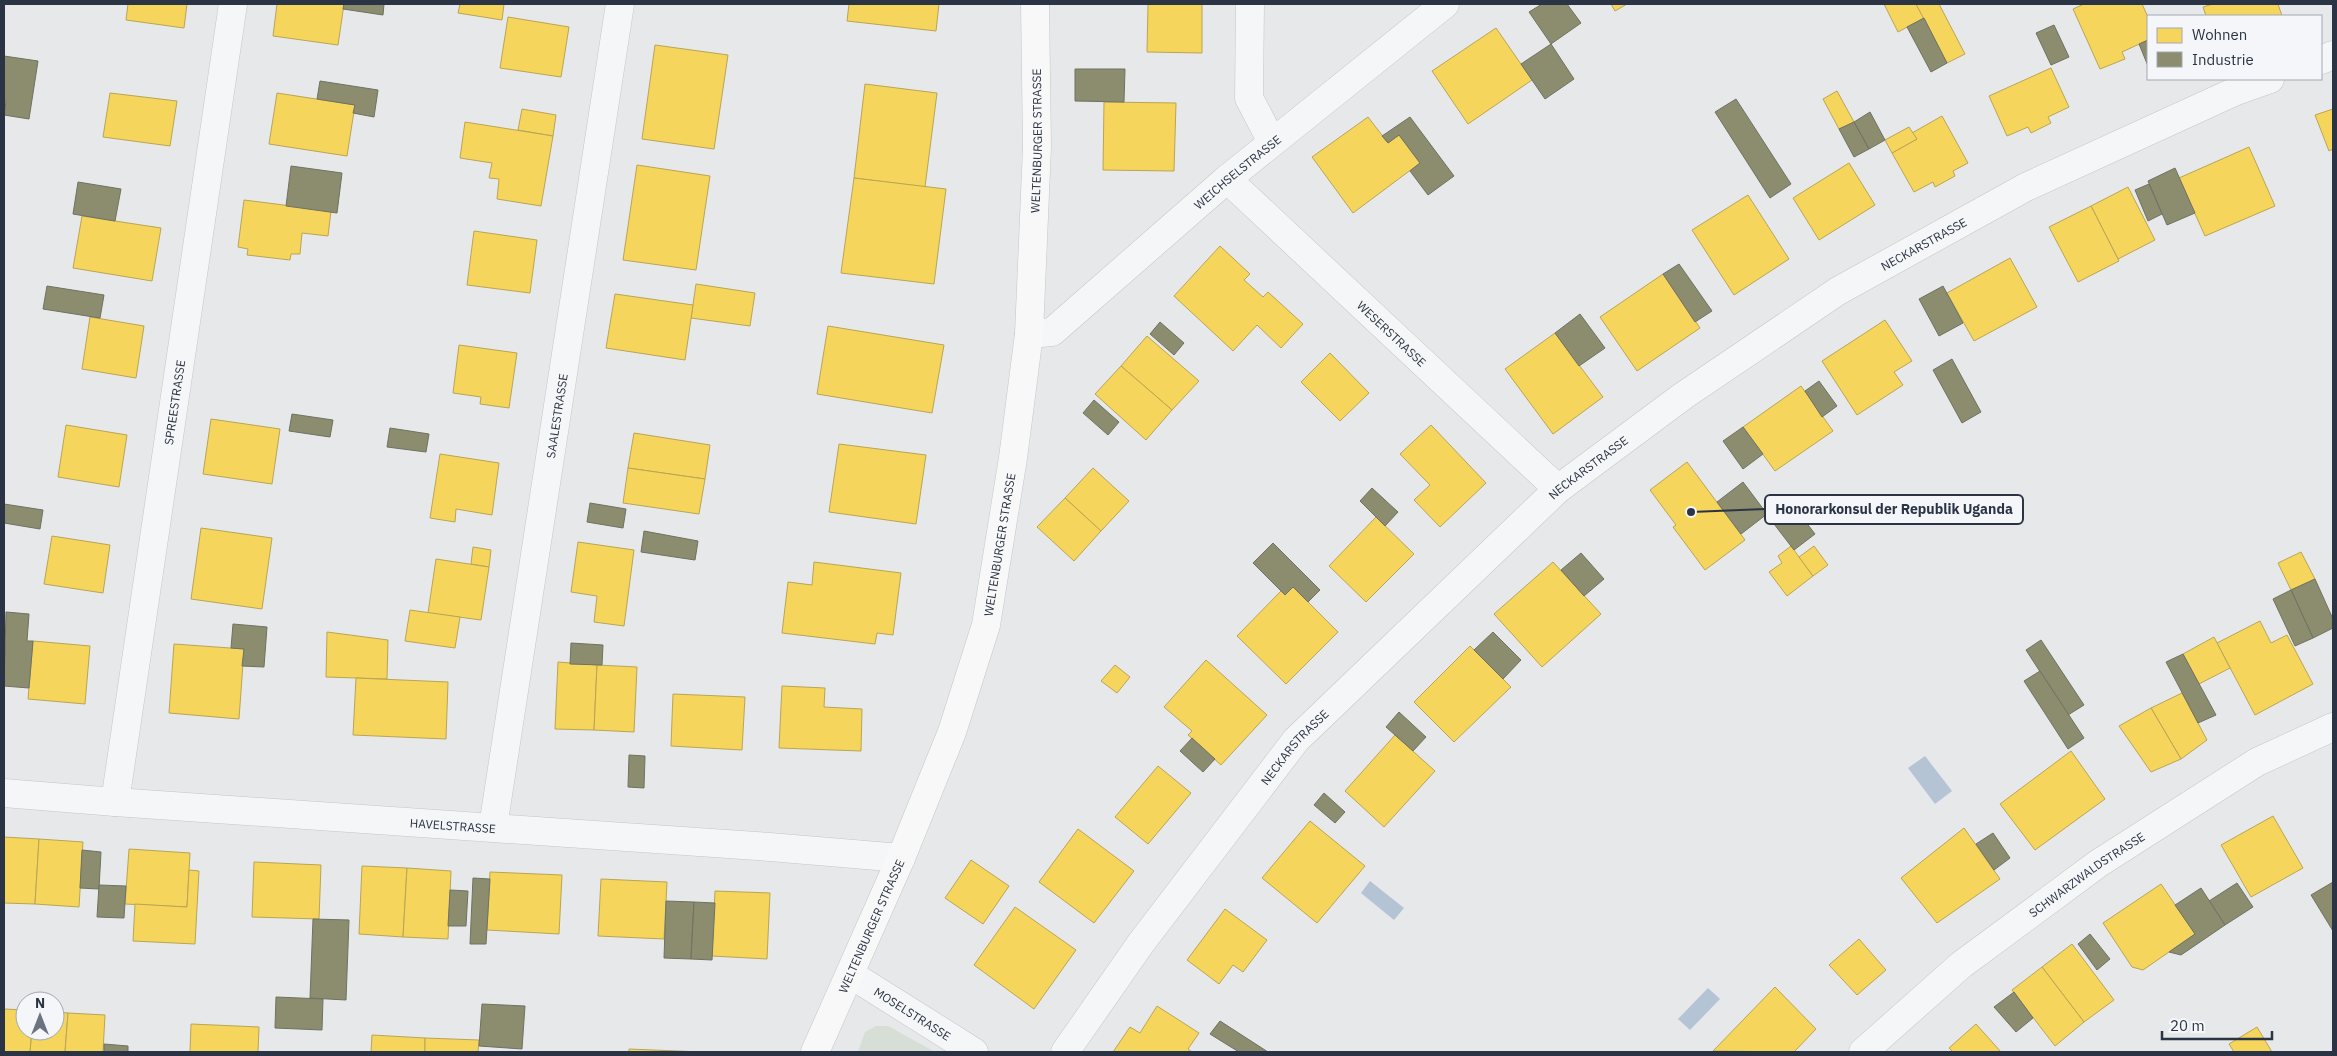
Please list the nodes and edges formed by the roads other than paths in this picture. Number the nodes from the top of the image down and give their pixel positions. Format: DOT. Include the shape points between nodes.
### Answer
graph roads {
  1 [pos="233,4"];
  2 [pos="620,4"];
  3 [pos="1035,4"];
  4 [pos="1250,4"];
  5 [pos="1445,4"];
  6 [pos="2267,80"];
  7 [pos="1272,142"];
  8 [pos="1227,179"];
  9 [pos="1029,334"];
  10 [pos="1558,489"];
  11 [pos="2333,727"];
  12 [pos="4,793"];
  13 [pos="114,802"];
  14 [pos="493,827"];
  15 [pos="901,858"];
  16 [pos="850,974"];
  17 [pos="815,1052"];
  18 [pos="974,1052"];
  19 [pos="1065,1052"];
  20 [pos="1863,1052"];
  1 -- 13 [label="street, SPREESTRASSE"];
  2 -- 14 [label="street, SAALESTRASSE"];
  3 -- 9 [label="main road, WELTENBURGER STRASSE" via="1037,147"];
  4 -- 7 [label="street" via="1249,98"];
  5 -- 7 [label="street, WEICHSELSTRASSE"];
  6 -- 10 [label="street, NECKARSTRASSE" via="2026,187 1838,291 1683,396"];
  7 -- 8 [label="street, WEICHSELSTRASSE"];
  8 -- 9 [label="street, WEICHSELSTRASSE" via="1052,332"];
  8 -- 10 [label="street, WESERSTRASSE"];
  9 -- 15 [label="main road, WELTENBURGER STRASSE" via="986,625 952,732"];
  10 -- 19 [label="street, NECKARSTRASSE" via="1296,740 1141,943"];
  11 -- 20 [label="street, SCHWARZWALDSTRASSE" via="2257,762 2099,863 1960,965"];
  12 -- 13 [label="street, HAVELSTRASSE"];
  13 -- 14 [label="street, HAVELSTRASSE"];
  14 -- 15 [label="street, HAVELSTRASSE"];
  15 -- 16 [label="main road, WELTENBURGER STRASSE"];
  16 -- 17 [label="main road, WELTENBURGER STRASSE"];
  16 -- 18 [label="street, MOSELSTRASSE"];
}
